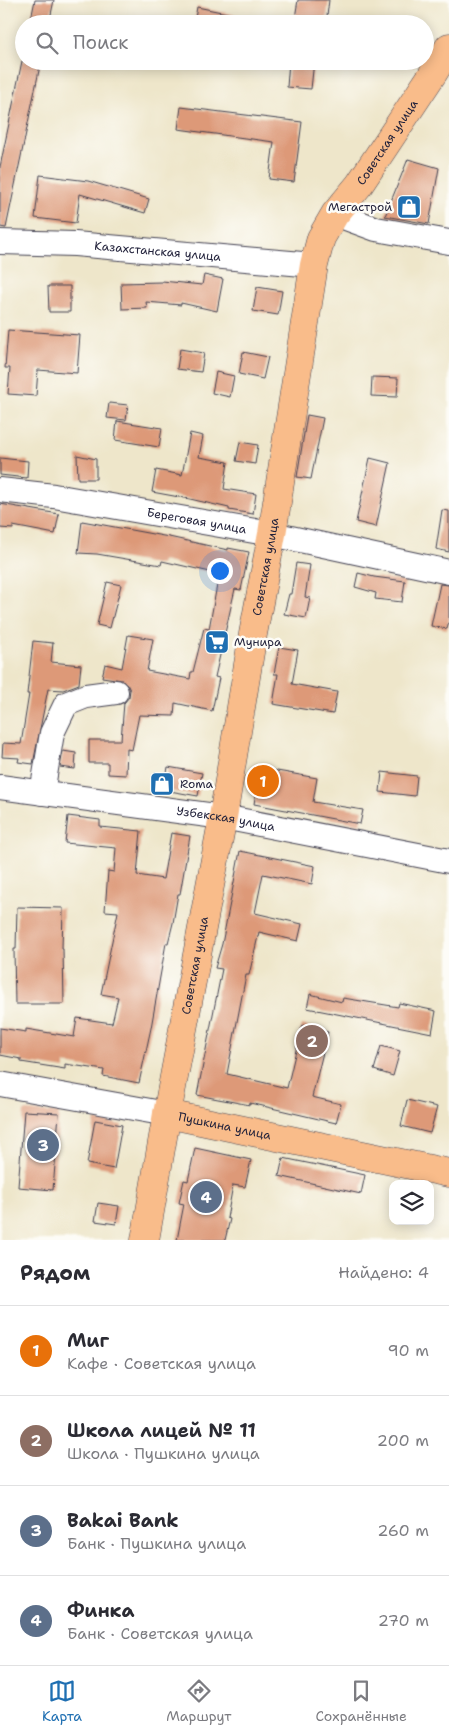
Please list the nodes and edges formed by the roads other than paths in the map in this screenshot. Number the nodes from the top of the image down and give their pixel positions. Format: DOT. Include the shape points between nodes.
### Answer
graph roads {
  1 [pos="449,47"];
  2 [pos="335,214"];
  3 [pos="0,242"];
  4 [pos="449,242"];
  5 [pos="314,265"];
  6 [pos="0,490"];
  7 [pos="272,534"];
  8 [pos="449,572"];
  9 [pos="116,692"];
  10 [pos="0,787"];
  11 [pos="42,793"];
  12 [pos="223,817"];
  13 [pos="449,861"];
  14 [pos="0,1084"];
  15 [pos="167,1114"];
  16 [pos="449,1173"];
  17 [pos="145,1240"];
  1 -- 2 [label="main road, Советская улица" via="359,185"];
  2 -- 4 [label="street" via="376,229"];
  2 -- 5 [label="main road, Советская улица" via="321,238"];
  3 -- 5 [label="street, Казахстанская улица" via="75,244"];
  5 -- 7 [label="main road, Советская улица"];
  6 -- 7 [label="street, Береговая улица" via="54,496"];
  7 -- 8 [label="street, Береговая улица"];
  7 -- 12 [label="main road, Советская улица"];
  9 -- 11 [label="street" via="86,696 66,704 52,733"];
  10 -- 11 [label="street, Узбекская улица"];
  11 -- 12 [label="street, Узбекская улица"];
  12 -- 13 [label="street, Узбекская улица"];
  12 -- 15 [label="main road, Советская улица"];
  14 -- 15 [label="street, Пушкина улица"];
  15 -- 16 [label="main road, Пушкина улица"];
  15 -- 17 [label="main road, Советская улица"];
}
